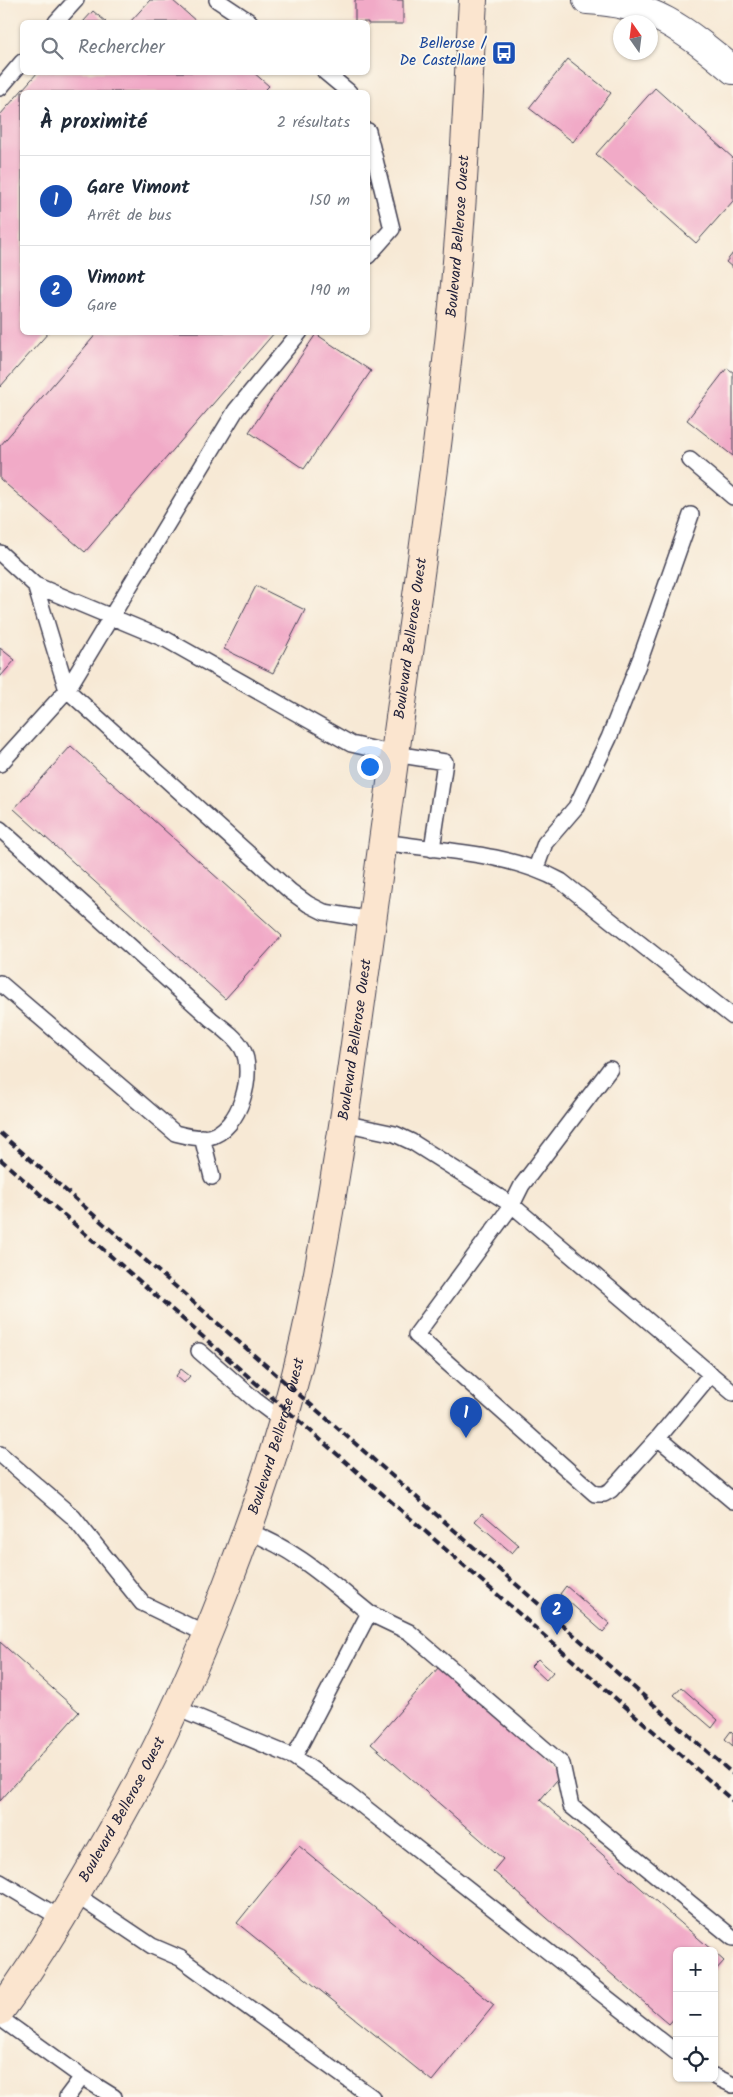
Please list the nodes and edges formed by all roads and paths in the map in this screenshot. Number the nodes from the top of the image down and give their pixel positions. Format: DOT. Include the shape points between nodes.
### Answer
graph roads {
  1 [pos="76,0"];
  2 [pos="217,0"];
  3 [pos="473,0"];
  4 [pos="587,0"];
  5 [pos="58,20"];
  6 [pos="247,20"];
  7 [pos="20,64"];
  8 [pos="733,70"];
  9 [pos="329,75"];
  10 [pos="0,88"];
  11 [pos="347,90"];
  12 [pos="370,139"];
  13 [pos="370,254"];
  14 [pos="298,335"];
  15 [pos="690,460"];
  16 [pos="733,497"];
  17 [pos="691,515"];
  18 [pos="0,553"];
  19 [pos="35,585"];
  20 [pos="112,616"];
  21 [pos="67,690"];
  22 [pos="395,754"];
  23 [pos="0,764"];
  24 [pos="0,829"];
  25 [pos="382,842"];
  26 [pos="432,849"];
  27 [pos="536,868"];
  28 [pos="372,920"];
  29 [pos="0,983"];
  30 [pos="733,1017"];
  31 [pos="610,1069"];
  32 [pos="343,1122"];
  33 [pos="202,1137"];
  34 [pos="212,1177"];
  35 [pos="512,1205"];
  36 [pos="199,1351"];
  37 [pos="711,1374"];
  38 [pos="733,1393"];
  39 [pos="283,1421"];
  40 [pos="658,1438"];
  41 [pos="0,1454"];
  42 [pos="733,1501"];
  43 [pos="247,1531"];
  44 [pos="369,1613"];
  45 [pos="208,1635"];
  46 [pos="176,1708"];
  47 [pos="294,1757"];
  48 [pos="0,1882"];
  49 [pos="76,1895"];
  50 [pos="62,1919"];
  51 [pos="733,1938"];
  52 [pos="0,2011"];
  53 [pos="0,2018"];
  54 [pos="673,2051"];
  55 [pos="82,2077"];
  56 [pos="718,2078"];
  57 [pos="733,2085"];
  58 [pos="67,2097"];
  59 [pos="114,2097"];
  60 [pos="372,2097"];
  1 -- 5 [label="lane"];
  2 -- 6 [label="lane"];
  3 -- 22 [label="street, Boulevard Bellerose Ouest" via="452,316"];
  4 -- 8 [label="street" via="620,4 651,13 680,28"];
  7 -- 10 [label="lane"];
  9 -- 11 [label="lane"];
  12 -- 13 [label="lane" via="392,229"];
  14 -- 20 [label="lane" via="236,410"];
  15 -- 16 [label="lane"];
  17 -- 27 [label="lane" via="609,738 576,807 545,843"];
  18 -- 19 [label="lane"];
  19 -- 20 [label="lane"];
  19 -- 21 [label="lane"];
  20 -- 21 [label="lane"];
  20 -- 22 [label="lane" via="167,640 351,744"];
  21 -- 23 [label="lane"];
  21 -- 28 [label="lane" via="290,891 324,912"];
  22 -- 25 [label="street, Boulevard Bellerose Ouest"];
  22 -- 26 [label="lane" via="445,762"];
  24 -- 33 [label="lane" via="235,1038 242,1048 248,1065 241,1101 223,1130 210,1137"];
  25 -- 26 [label="lane"];
  25 -- 28 [label="street, Boulevard Bellerose Ouest"];
  26 -- 27 [label="lane" via="512,861"];
  27 -- 30 [label="lane" via="561,881"];
  28 -- 32 [label="street, Boulevard Bellerose Ouest"];
  29 -- 33 [label="lane" via="175,1133"];
  31 -- 35 [label="lane" via="522,1185"];
  32 -- 35 [label="lane" via="395,1134 412,1142"];
  32 -- 39 [label="street, Boulevard Bellerose Ouest" via="310,1316"];
  33 -- 34 [label="lane"];
  35 -- 37 [label="lane"];
  35 -- 40 [label="lane" via="416,1335 595,1494 610,1490"];
  36 -- 39 [label="lane" via="267,1411"];
  37 -- 38 [label="lane"];
  37 -- 40 [label="lane"];
  39 -- 43 [label="street, Boulevard Bellerose Ouest"];
  40 -- 42 [label="lane"];
  41 -- 45 [label="lane" via="72,1517 142,1603"];
  43 -- 44 [label="lane" via="269,1539 298,1556"];
  43 -- 45 [label="street, Boulevard Bellerose Ouest"];
  44 -- 47 [label="lane"];
  44 -- 51 [label="lane" via="409,1632 562,1764 571,1806"];
  45 -- 46 [label="street, Boulevard Bellerose Ouest"];
  46 -- 47 [label="lane"];
  46 -- 49 [label="street, Boulevard Bellerose Ouest" via="129,1804"];
  47 -- 54 [label="lane" via="345,1792"];
  48 -- 50 [label="lane"];
  49 -- 50 [label="street, Boulevard Bellerose Ouest"];
  49 -- 60 [label="lane" via="152,1946 180,1958"];
  50 -- 52 [label="street, Boulevard Bellerose Ouest"];
  53 -- 55 [label="lane"];
  55 -- 58 [label="lane"];
  55 -- 59 [label="lane"];
  56 -- 57 [label="lane"];
}
